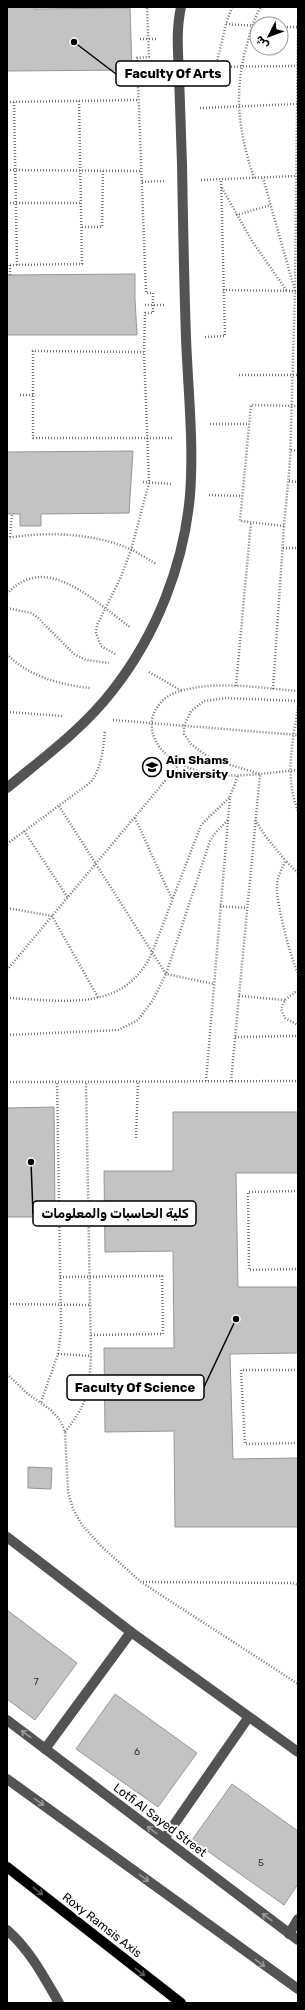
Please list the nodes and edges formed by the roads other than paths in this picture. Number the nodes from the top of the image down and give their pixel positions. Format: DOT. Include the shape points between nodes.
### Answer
graph roads {
  1 [pos="181,7"];
  2 [pos="7,777"];
  3 [pos="19,778"];
  4 [pos="7,788"];
  5 [pos="9,1543"];
  6 [pos="131,1632"];
  7 [pos="248,1718"];
  8 [pos="7,1720"];
  9 [pos="45,1749"];
  10 [pos="298,1752"];
  11 [pos="7,1779"];
  12 [pos="164,1839"];
  13 [pos="7,1867"];
  14 [pos="298,1919"];
  15 [pos="7,1930"];
  16 [pos="289,1934"];
  17 [pos="298,1940"];
  18 [pos="298,1989"];
  19 [pos="59,2003"];
  20 [pos="181,2003"];
  1 -- 3 [label="street" via="179,68 191,438 190,490 185,528 162,609 133,661 113,691 88,718 65,741"];
  2 -- 3 [label="street"];
  3 -- 4 [label="street"];
  5 -- 6 [label="street"];
  6 -- 7 [label="street"];
  6 -- 9 [label="street"];
  7 -- 10 [label="street"];
  7 -- 12 [label="street"];
  9 -- 8 [label="street, Lotfi Al Sayed Street, one-way"];
  12 -- 9 [label="street, Lotfi Al Sayed Street, one-way"];
  11 -- 18 [label="street, one-way"];
  16 -- 12 [label="street, Lotfi Al Sayed Street, one-way"];
  13 -- 20 [label="main road, Roxy Ramsis Axis, one-way"];
  14 -- 16 [label="street"];
  15 -- 19 [label="street" via="40,1970"];
  16 -- 17 [label="street, Lotfi Al Sayed Street"];
}
